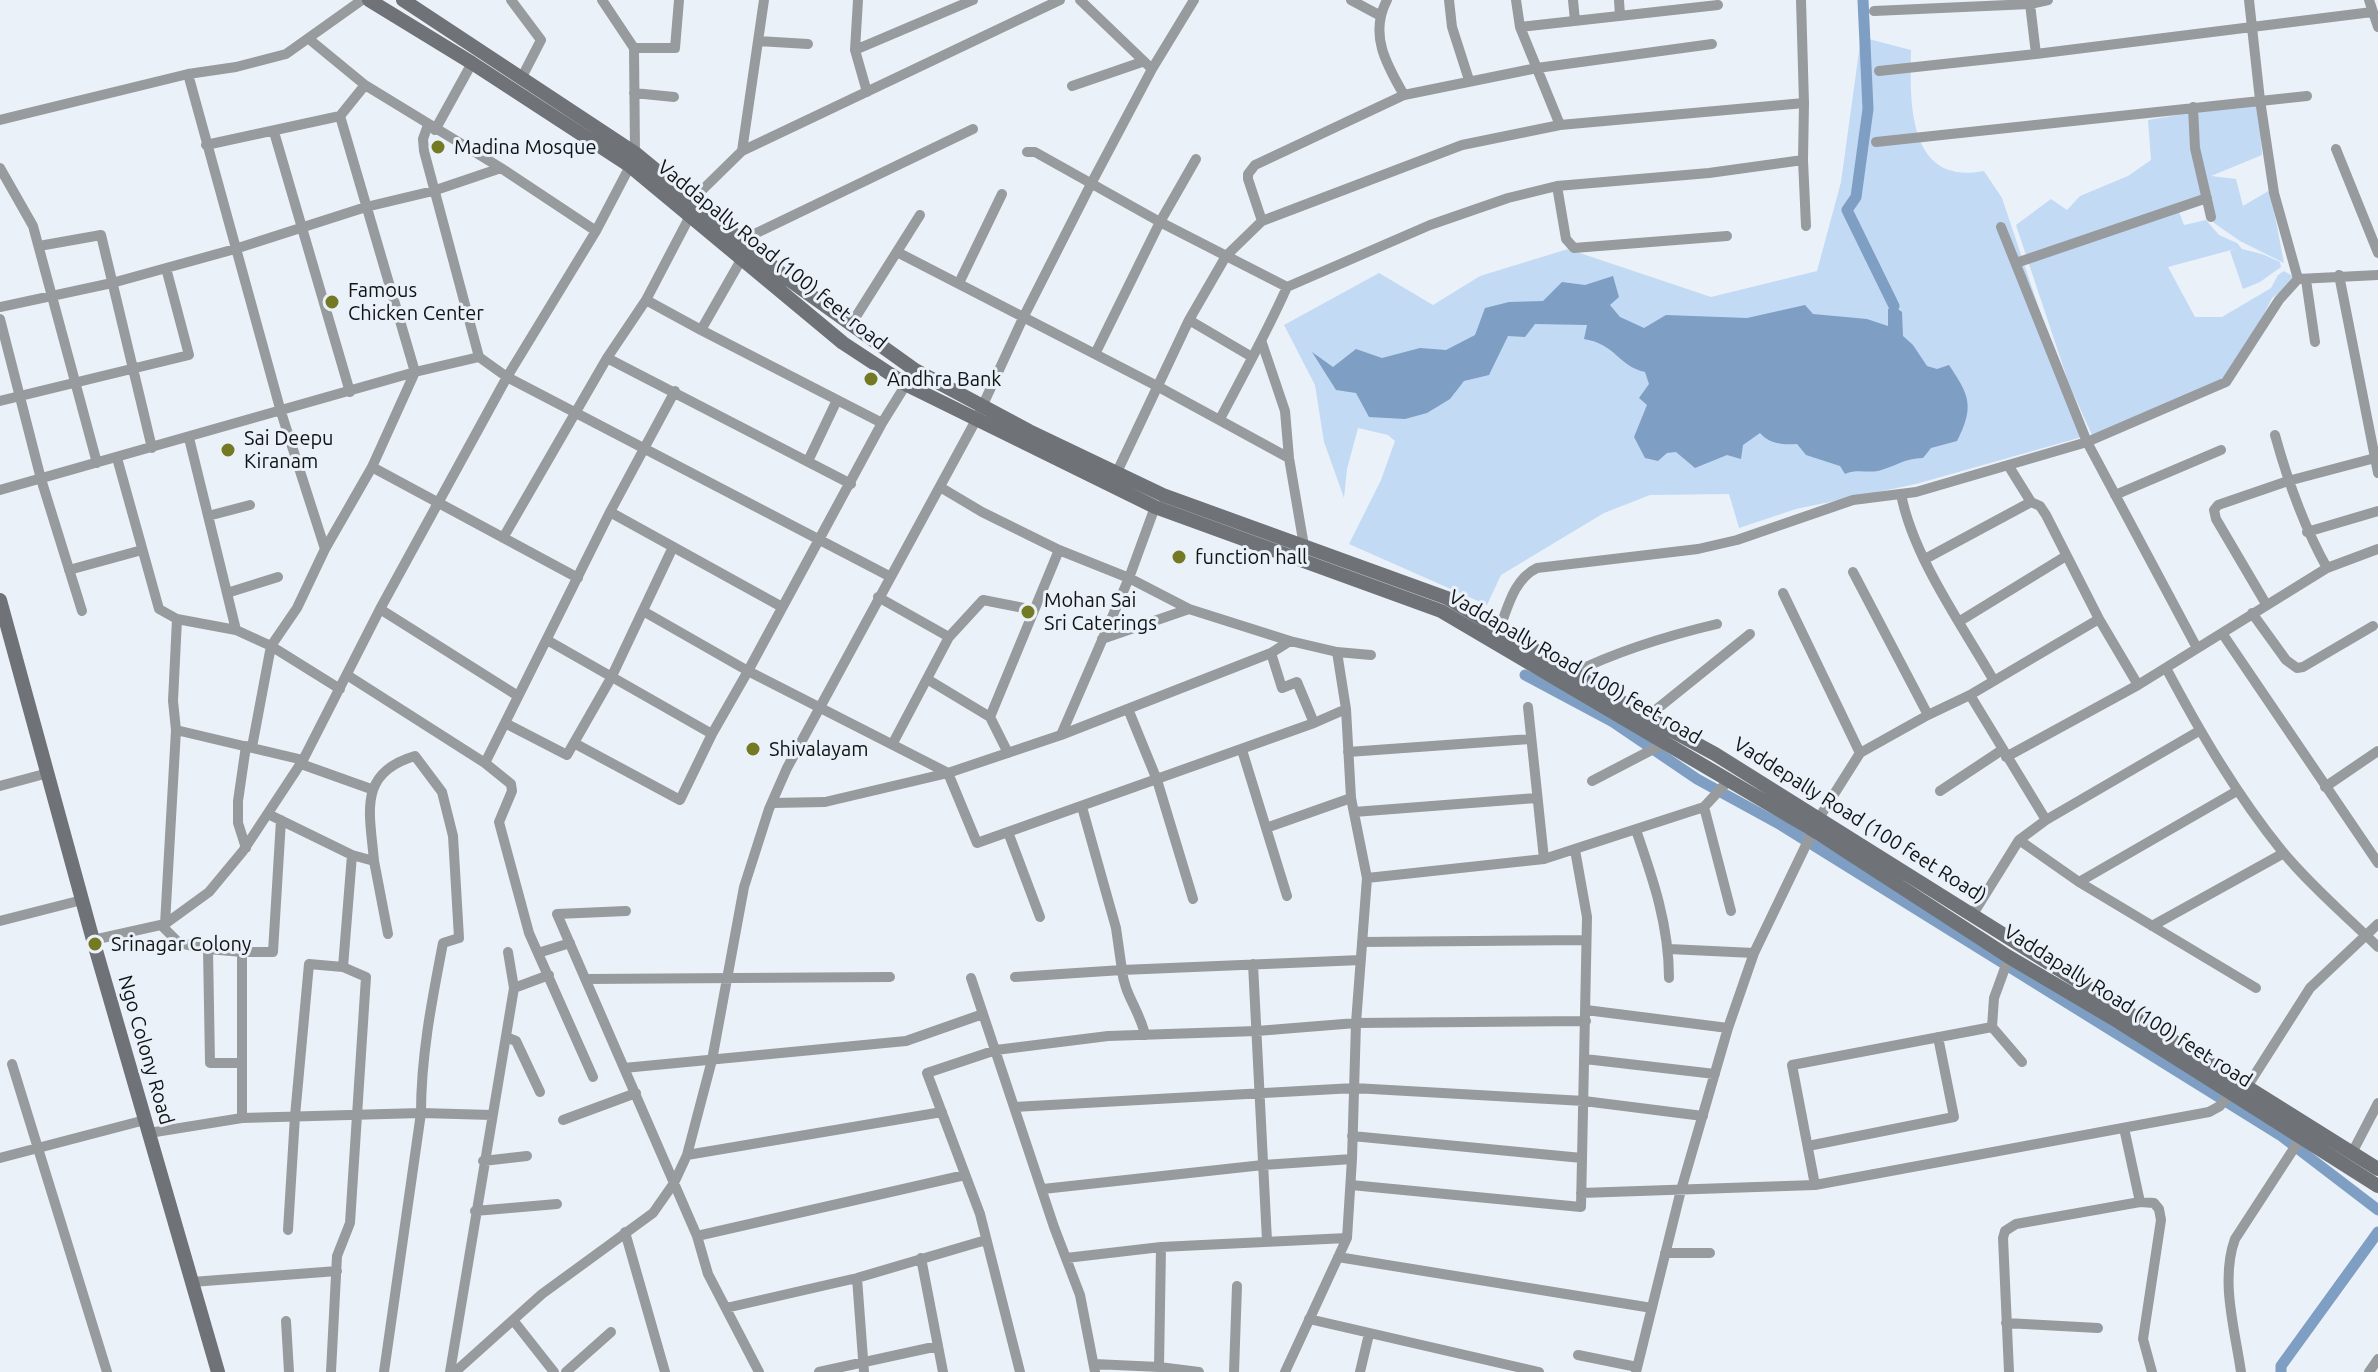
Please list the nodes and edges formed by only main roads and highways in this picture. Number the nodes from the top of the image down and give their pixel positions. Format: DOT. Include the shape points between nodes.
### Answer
graph roads {
  1 [pos="369,0"];
  2 [pos="403,0"];
  3 [pos="632,160"];
  4 [pos="979,414"];
  5 [pos="0,600"];
  6 [pos="1811,833"];
  7 [pos="2378,1169"];
  8 [pos="2378,1186"];
  9 [pos="218,1372"];
  1 -- 3 [label="main road, Vaddapally Road (100) feet road"];
  2 -- 3 [label="main road, Vaddepally Road (100 feet Road)" via="522,77"];
  3 -- 4 [label="main road, Vaddepally Road (100 feet Road)" via="692,200 850,326"];
  3 -- 4 [label="main road, Vaddapally Road (100) feet road" via="690,216 843,343 907,385"];
  4 -- 6 [label="main road, Vaddapally Road (100) feet road" via="1155,507 1441,611 1721,788"];
  4 -- 6 [label="main road, Vaddepally Road (100 feet Road)" via="1206,512 1437,593 1705,748"];
  5 -- 9 [label="main road, Ngo Colony Road"];
  6 -- 7 [label="main road, Vaddepally Road (100 feet Road)" via="1973,914"];
  6 -- 8 [label="main road, Vaddapally Road (100) feet road" via="2006,964 2119,1022 2229,1099"];
}
